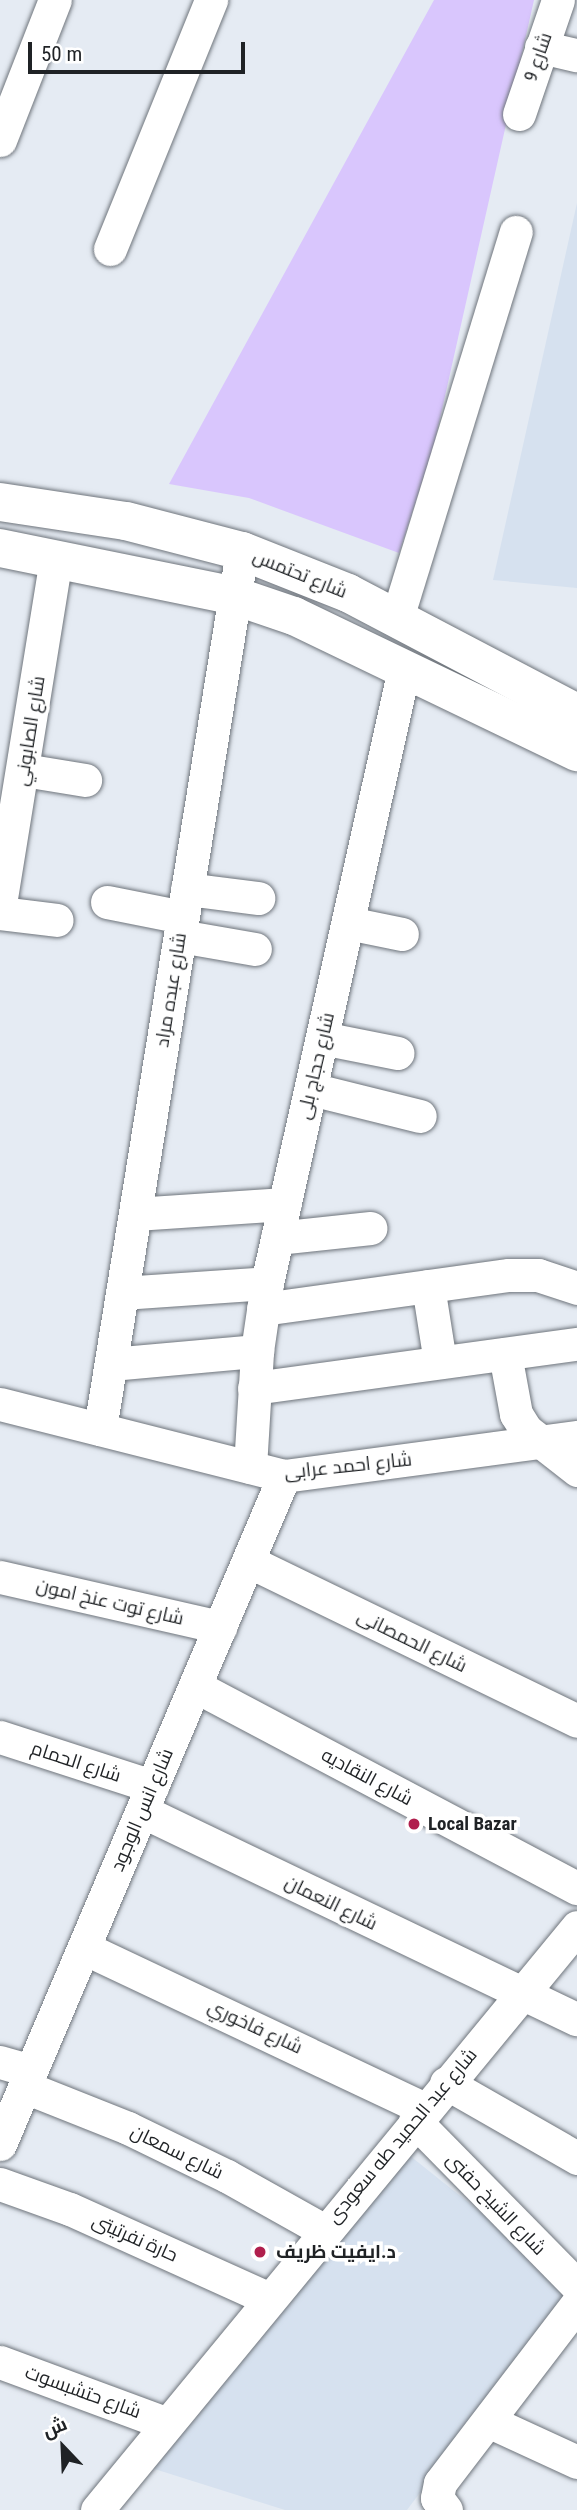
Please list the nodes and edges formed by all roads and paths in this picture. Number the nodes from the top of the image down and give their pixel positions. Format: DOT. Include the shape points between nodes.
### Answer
graph roads {
  1 [pos="55,0"];
  2 [pos="211,0"];
  3 [pos="558,0"];
  4 [pos="541,47"];
  5 [pos="577,55"];
  6 [pos="519,114"];
  7 [pos="0,140"];
  8 [pos="516,232"];
  9 [pos="110,249"];
  10 [pos="0,502"];
  11 [pos="0,548"];
  12 [pos="242,551"];
  13 [pos="56,558"];
  14 [pos="235,596"];
  15 [pos="397,618"];
  16 [pos="404,669"];
  17 [pos="577,713"];
  18 [pos="577,752"];
  19 [pos="24,770"];
  20 [pos="85,780"];
  21 [pos="257,898"];
  22 [pos="107,902"];
  23 [pos="0,904"];
  24 [pos="0,913"];
  25 [pos="183,914"];
  26 [pos="57,920"];
  27 [pos="348,923"];
  28 [pos="402,934"];
  29 [pos="255,949"];
  30 [pos="322,1038"];
  31 [pos="398,1053"];
  32 [pos="311,1089"];
  33 [pos="421,1116"];
  34 [pos="285,1204"];
  35 [pos="135,1214"];
  36 [pos="370,1228"];
  37 [pos="277,1238"];
  38 [pos="428,1286"];
  39 [pos="577,1288"];
  40 [pos="122,1293"];
  41 [pos="265,1296"];
  42 [pos="577,1344"];
  43 [pos="257,1351"];
  44 [pos="505,1354"];
  45 [pos="440,1363"];
  46 [pos="111,1364"];
  47 [pos="254,1388"];
  48 [pos="0,1404"];
  49 [pos="100,1429"];
  50 [pos="577,1437"];
  51 [pos="538,1443"];
  52 [pos="250,1467"];
  53 [pos="577,1470"];
  54 [pos="284,1475"];
  55 [pos="248,1561"];
  56 [pos="0,1577"];
  57 [pos="220,1627"];
  58 [pos="195,1686"];
  59 [pos="577,1721"];
  60 [pos="0,1737"];
  61 [pos="147,1799"];
  62 [pos="577,1888"];
  63 [pos="577,1927"];
  64 [pos="84,1948"];
  65 [pos="520,1995"];
  66 [pos="577,2019"];
  67 [pos="0,2062"];
  68 [pos="28,2079"];
  69 [pos="446,2083"];
  70 [pos="420,2115"];
  71 [pos="0,2144"];
  72 [pos="577,2158"];
  73 [pos="0,2184"];
  74 [pos="323,2230"];
  75 [pos="577,2286"];
  76 [pos="267,2298"];
  77 [pos="577,2304"];
  78 [pos="0,2362"];
  79 [pos="488,2421"];
  80 [pos="165,2423"];
  81 [pos="577,2462"];
  82 [pos="97,2510"];
  83 [pos="446,2510"];
  1 -- 7 [label="street"];
  2 -- 9 [label="street"];
  3 -- 4 [label="street, شارع 9"];
  4 -- 5 [label="street"];
  4 -- 6 [label="street, شارع 9"];
  8 -- 15 [label="street"];
  10 -- 12 [label="main road, شارع تحتمس" via="126,522"];
  11 -- 13 [label="main road"];
  12 -- 14 [label="street, شارع عبده مراد"];
  12 -- 15 [label="main road, شارع تحتمس"];
  13 -- 14 [label="main road"];
  13 -- 19 [label="street, شارع الصابوني"];
  14 -- 16 [label="main road" via="294,616"];
  14 -- 25 [label="street, شارع عبده مراد"];
  15 -- 17 [label="main road, شارع تحتمس"];
  16 -- 18 [label="main road"];
  16 -- 27 [label="street, شارع حجاج بلى"];
  19 -- 20 [label="street"];
  19 -- 23 [label="street, شارع الصابوني"];
  21 -- 25 [label="street"];
  22 -- 25 [label="street"];
  24 -- 26 [label="street"];
  25 -- 29 [label="street"];
  25 -- 35 [label="street, شارع عبده مراد"];
  27 -- 28 [label="street"];
  27 -- 30 [label="street, شارع حجاج بلى"];
  30 -- 31 [label="street"];
  30 -- 32 [label="street, شارع حجاج بلى"];
  32 -- 33 [label="street"];
  32 -- 34 [label="street, شارع حجاج بلى"];
  34 -- 35 [label="street"];
  34 -- 37 [label="street, شارع حجاج بلى"];
  35 -- 40 [label="street, شارع عبده مراد"];
  36 -- 37 [label="street"];
  37 -- 41 [label="street, شارع حجاج بلى"];
  38 -- 39 [label="street" via="538,1275"];
  38 -- 41 [label="street"];
  38 -- 45 [label="street"];
  40 -- 41 [label="street"];
  40 -- 46 [label="street, شارع عبده مراد"];
  41 -- 43 [label="street, شارع حجاج بلى"];
  42 -- 44 [label="street"];
  43 -- 46 [label="street"];
  43 -- 47 [label="street, شارع حجاج بلى"];
  44 -- 45 [label="street"];
  44 -- 51 [label="street" via="516,1414"];
  45 -- 47 [label="street"];
  46 -- 49 [label="street, شارع عبده مراد"];
  47 -- 52 [label="street, شارع حجاج بلى"];
  48 -- 49 [label="street, شارع احمد عرابى"];
  49 -- 52 [label="street, شارع احمد عرابى"];
  50 -- 51 [label="street, شارع احمد عرابى"];
  51 -- 53 [label="street"];
  51 -- 54 [label="street, شارع احمد عرابى"];
  52 -- 54 [label="street, شارع احمد عرابى"];
  54 -- 55 [label="street, شارع انس الوجود"];
  55 -- 57 [label="street, شارع انس الوجود"];
  55 -- 59 [label="street, شارع الحمصانى"];
  56 -- 57 [label="street, شارع توت عنخ امون"];
  57 -- 58 [label="street, شارع انس الوجود"];
  58 -- 61 [label="street, شارع انس الوجود"];
  58 -- 62 [label="street, شارع النقاديه"];
  60 -- 61 [label="street, شارع الحمام"];
  61 -- 64 [label="street, شارع انس الوجود"];
  61 -- 65 [label="street, شارع النعمان"];
  63 -- 65 [label="street, شارع عبد الحميد طه سعودى"];
  64 -- 68 [label="street, شارع انس الوجود"];
  64 -- 70 [label="street, شارع فاخوري"];
  65 -- 66 [label="street, شارع النعمان"];
  65 -- 69 [label="street, شارع عبد الحميد طه سعودى"];
  67 -- 68 [label="street, شارع سمعان"];
  68 -- 71 [label="street, شارع انس الوجود"];
  68 -- 74 [label="street, شارع سمعان"];
  69 -- 70 [label="street, شارع عبد الحميد طه سعودى"];
  69 -- 72 [label="street"];
  70 -- 74 [label="street, شارع عبد الحميد طه سعودى"];
  70 -- 75 [label="street, شارع الشيخ حفنى"];
  73 -- 76 [label="street, حارة نفرتيتى" via="70,2209"];
  74 -- 76 [label="street, شارع عبد الحميد طه سعودى"];
  76 -- 80 [label="street, شارع عبد الحميد طه سعودى"];
  77 -- 79 [label="street"];
  78 -- 80 [label="street, شارع حتشبسوت"];
  79 -- 81 [label="street"];
  79 -- 83 [label="street" via="440,2483 436,2498"];
  80 -- 82 [label="street, شارع عبد الحميد طه سعودى"];
}
